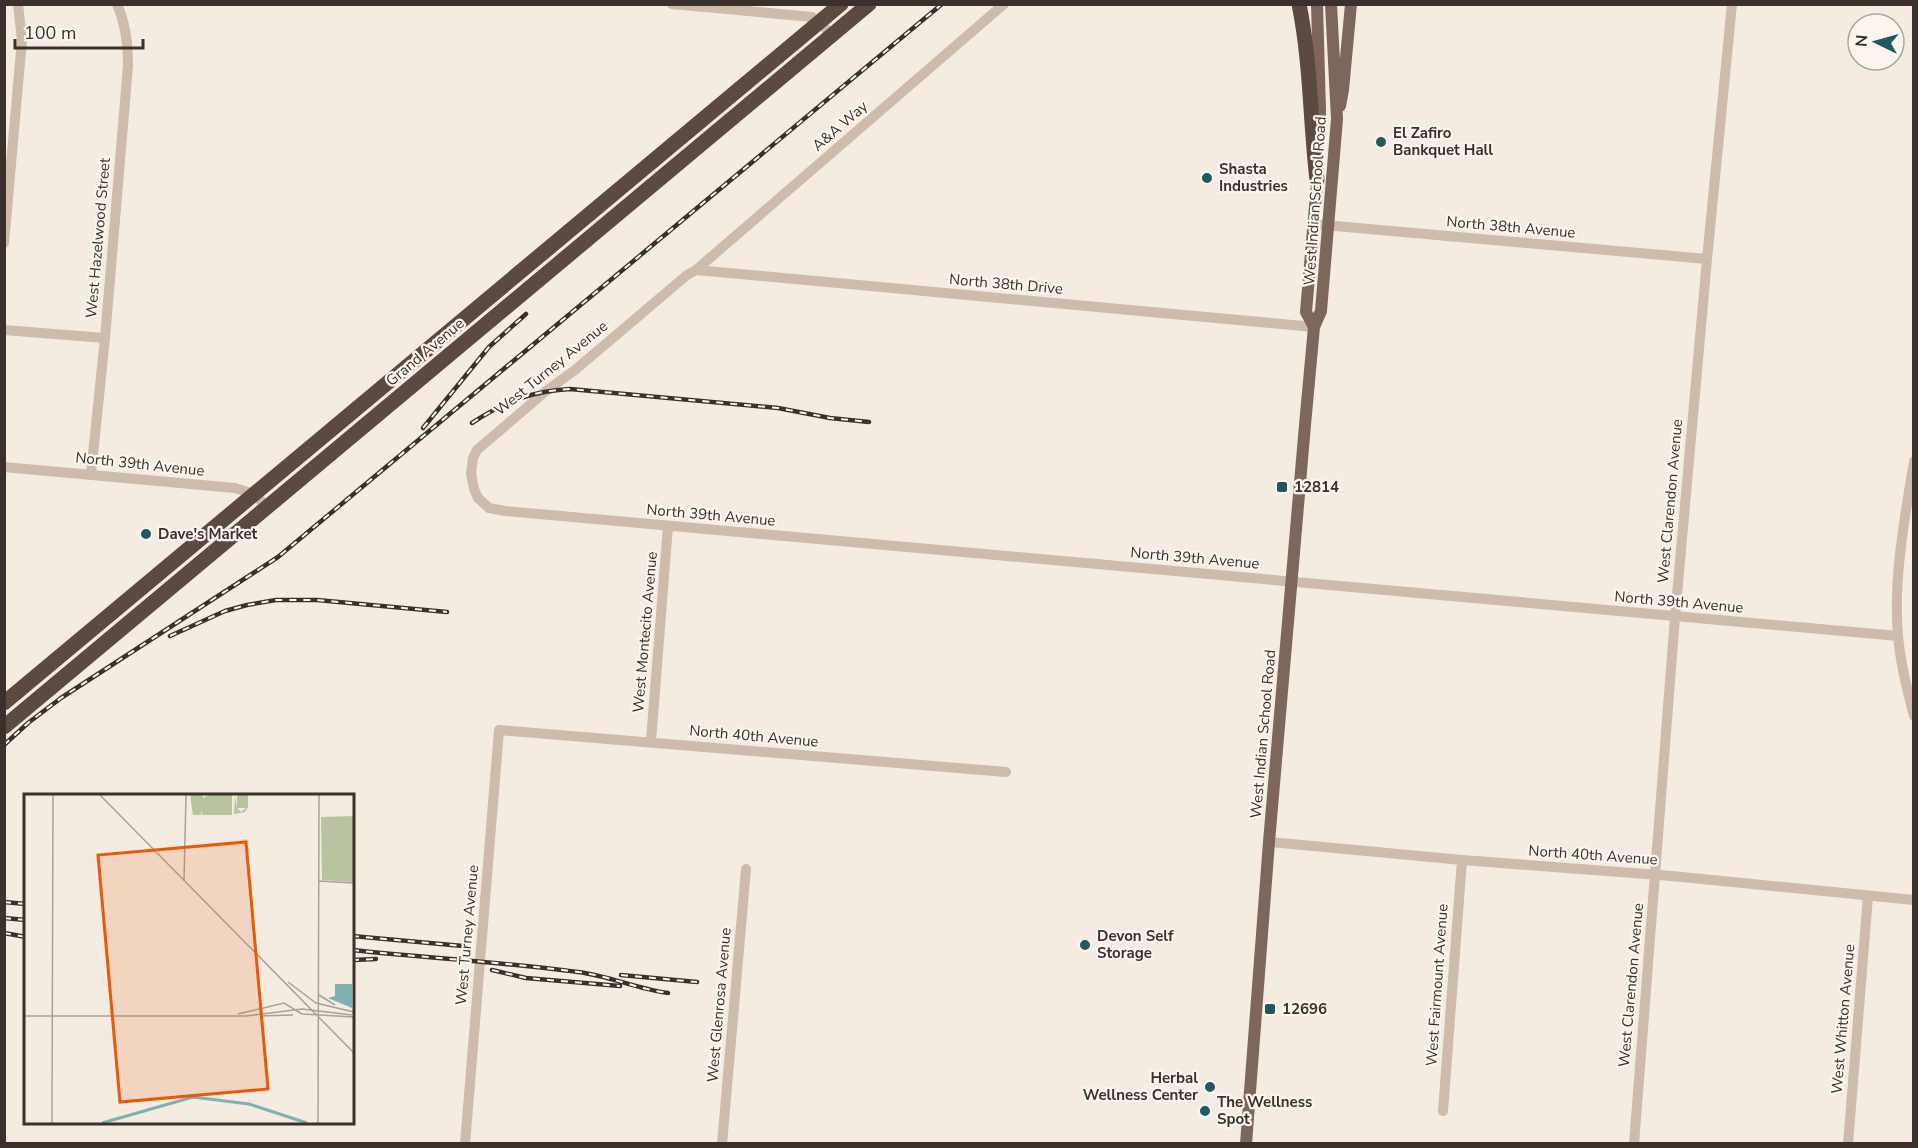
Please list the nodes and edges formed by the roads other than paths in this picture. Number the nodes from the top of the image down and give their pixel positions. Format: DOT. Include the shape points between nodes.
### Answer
graph roads {
  1 [pos="18,4"];
  2 [pos="117,4"];
  3 [pos="672,4"];
  4 [pos="841,4"];
  5 [pos="868,4"];
  6 [pos="1004,4"];
  7 [pos="1299,4"];
  8 [pos="1317,4"];
  9 [pos="1330,4"];
  10 [pos="1351,4"];
  11 [pos="1732,4"];
  12 [pos="819,22"];
  13 [pos="832,35"];
  14 [pos="1337,119"];
  15 [pos="1317,180"];
  16 [pos="1313,224"];
  17 [pos="1329,226"];
  18 [pos="4,243"];
  19 [pos="543,254"];
  20 [pos="1707,259"];
  21 [pos="554,268"];
  22 [pos="696,270"];
  23 [pos="1314,327"];
  24 [pos="4,330"];
  25 [pos="105,338"];
  26 [pos="1914,461"];
  27 [pos="4,466"];
  28 [pos="91,474"];
  29 [pos="254,494"];
  30 [pos="267,507"];
  31 [pos="489,508"];
  32 [pos="668,526"];
  33 [pos="1291,582"];
  34 [pos="1674,617"];
  35 [pos="1898,636"];
  36 [pos="4,704"];
  37 [pos="1914,716"];
  38 [pos="4,727"];
  39 [pos="500,730"];
  40 [pos="651,741"];
  41 [pos="1006,772"];
  42 [pos="1269,842"];
  43 [pos="1462,860"];
  44 [pos="746,868"];
  45 [pos="1655,875"];
  46 [pos="1868,896"];
  47 [pos="1914,900"];
  48 [pos="1443,1111"];
  49 [pos="465,1143"];
  50 [pos="722,1143"];
  51 [pos="1246,1143"];
  52 [pos="1634,1143"];
  53 [pos="1848,1143"];
  1 -- 18 [label="street" via="22,50"];
  2 -- 25 [label="street, West Hazelwood Street" via="127,38 128,59"];
  3 -- 12 [label="street" via="812,17"];
  4 -- 12 [label="highway, Grand Avenue"];
  5 -- 13 [label="highway, Grand Avenue"];
  6 -- 22 [label="street, A&A Way"];
  7 -- 15 [label="highway" via="1308,58"];
  8 -- 15 [label="main road, West Indian School Road"];
  9 -- 14 [label="main road, West Indian School Road"];
  10 -- 14 [label="main road"];
  11 -- 20 [label="street, West Clarendon Avenue"];
  12 -- 13 [label="street"];
  12 -- 19 [label="highway, Grand Avenue"];
  13 -- 21 [label="highway, Grand Avenue"];
  14 -- 17 [label="main road, West Indian School Road"];
  15 -- 16 [label="main road, West Indian School Road"];
  16 -- 17 [label="street, North 38th Avenue"];
  16 -- 23 [label="main road, West Indian School Road" via="1306,312"];
  17 -- 20 [label="street, North 38th Avenue"];
  17 -- 23 [label="main road, West Indian School Road" via="1322,311"];
  19 -- 21 [label="highway"];
  19 -- 29 [label="highway, Grand Avenue"];
  20 -- 34 [label="street, West Clarendon Avenue"];
  21 -- 30 [label="highway, Grand Avenue"];
  22 -- 23 [label="street, North 38th Drive"];
  22 -- 31 [label="street, West Turney Avenue" via="477,450 471,472 474,489"];
  23 -- 33 [label="main road, West Indian School Road"];
  24 -- 25 [label="street"];
  25 -- 28 [label="street, West Hazelwood Street"];
  26 -- 35 [label="street" via="1901,551"];
  27 -- 28 [label="street, North 39th Avenue"];
  28 -- 29 [label="street, North 39th Avenue" via="235,488"];
  29 -- 30 [label="street"];
  29 -- 36 [label="highway, Grand Avenue"];
  30 -- 38 [label="highway, Grand Avenue"];
  31 -- 32 [label="street, North 39th Avenue"];
  32 -- 33 [label="street, North 39th Avenue"];
  32 -- 40 [label="street, West Montecito Avenue"];
  33 -- 34 [label="street, North 39th Avenue"];
  33 -- 42 [label="main road, West Indian School Road"];
  34 -- 35 [label="street, North 39th Avenue"];
  34 -- 45 [label="street, West Clarendon Avenue"];
  35 -- 37 [label="street"];
  39 -- 40 [label="street, North 40th Avenue"];
  39 -- 49 [label="street, West Turney Avenue"];
  40 -- 41 [label="street, North 40th Avenue"];
  42 -- 43 [label="street, North 40th Avenue"];
  42 -- 51 [label="main road, West Indian School Road"];
  43 -- 45 [label="street, North 40th Avenue"];
  43 -- 48 [label="street, West Fairmount Avenue"];
  44 -- 50 [label="street, West Glenrosa Avenue"];
  45 -- 46 [label="street, North 40th Avenue"];
  45 -- 52 [label="street, West Clarendon Avenue"];
  46 -- 47 [label="street, North 40th Avenue"];
  46 -- 53 [label="street, West Whitton Avenue"];
}
